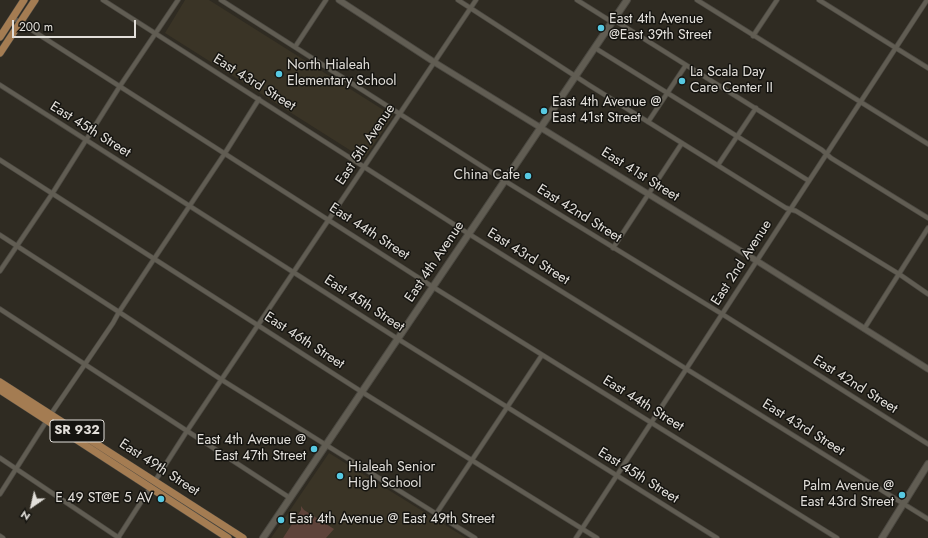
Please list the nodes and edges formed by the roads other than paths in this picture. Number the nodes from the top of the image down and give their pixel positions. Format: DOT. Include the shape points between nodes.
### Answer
graph roads {
  1 [pos="24,0"];
  2 [pos="34,0"];
  3 [pos="103,0"];
  4 [pos="178,0"];
  5 [pos="221,0"];
  6 [pos="326,0"];
  7 [pos="339,0"];
  8 [pos="458,0"];
  9 [pos="476,0"];
  10 [pos="577,0"];
  11 [pos="627,0"];
  12 [pos="697,0"];
  13 [pos="777,0"];
  14 [pos="819,0"];
  15 [pos="927,0"];
  16 [pos="471,8"];
  17 [pos="13,18"];
  18 [pos="613,21"];
  19 [pos="20,22"];
  20 [pos="156,34"];
  21 [pos="753,36"];
  22 [pos="0,37"];
  23 [pos="295,47"];
  24 [pos="896,47"];
  25 [pos="595,48"];
  26 [pos="0,53"];
  27 [pos="434,62"];
  28 [pos="686,65"];
  29 [pos="928,68"];
  30 [pos="576,77"];
  31 [pos="0,85"];
  32 [pos="120,86"];
  33 [pos="667,93"];
  34 [pos="259,99"];
  35 [pos="860,102"];
  36 [pos="756,108"];
  37 [pos="400,114"];
  38 [pos="648,122"];
  39 [pos="541,128"];
  40 [pos="737,137"];
  41 [pos="85,140"];
  42 [pos="682,143"];
  43 [pos="928,144"];
  44 [pos="225,153"];
  45 [pos="826,154"];
  46 [pos="0,160"];
  47 [pos="718,165"];
  48 [pos="364,166"];
  49 [pos="505,181"];
  50 [pos="809,181"];
  51 [pos="52,194"];
  52 [pos="649,195"];
  53 [pos="190,205"];
  54 [pos="790,209"];
  55 [pos="928,218"];
  56 [pos="330,219"];
  57 [pos="928,228"];
  58 [pos="469,234"];
  59 [pos="0,235"];
  60 [pos="17,246"];
  61 [pos="613,248"];
  62 [pos="154,259"];
  63 [pos="757,261"];
  64 [pos="0,271"];
  65 [pos="294,272"];
  66 [pos="899,274"];
  67 [pos="433,287"];
  68 [pos="928,294"];
  69 [pos="0,309"];
  70 [pos="119,312"];
  71 [pos="722,314"];
  72 [pos="259,325"];
  73 [pos="864,329"];
  74 [pos="398,339"];
  75 [pos="542,355"];
  76 [pos="84,364"];
  77 [pos="686,368"];
  78 [pos="928,369"];
  79 [pos="222,380"];
  80 [pos="0,382"];
  81 [pos="0,390"];
  82 [pos="362,392"];
  83 [pos="507,407"];
  84 [pos="49,417"];
  85 [pos="652,422"];
  86 [pos="186,431"];
  87 [pos="928,444"];
  88 [pos="326,445"];
  89 [pos="0,458"];
  90 [pos="472,460"];
  91 [pos="928,464"];
  92 [pos="117,466"];
  93 [pos="16,468"];
  94 [pos="616,476"];
  95 [pos="155,481"];
  96 [pos="150,488"];
  97 [pos="0,494"];
  98 [pos="290,498"];
  99 [pos="183,499"];
  100 [pos="903,504"];
  101 [pos="436,514"];
  102 [pos="928,519"];
  103 [pos="582,529"];
  104 [pos="0,536"];
  105 [pos="3,538"];
  106 [pos="118,538"];
  107 [pos="228,538"];
  108 [pos="243,538"];
  109 [pos="263,538"];
  110 [pos="475,538"];
  111 [pos="576,538"];
  112 [pos="597,538"];
  113 [pos="718,538"];
  114 [pos="837,538"];
  115 [pos="882,538"];
  1 -- 17 [label="main road"];
  2 -- 19 [label="main road"];
  3 -- 20 [label="street, East 43rd Street"];
  4 -- 20 [label="street"];
  5 -- 23 [label="street, East 42nd Street"];
  6 -- 23 [label="street"];
  7 -- 27 [label="street, East 41st Street"];
  8 -- 16 [label="street"];
  9 -- 16 [label="street, East 5th Avenue"];
  10 -- 18 [label="street"];
  11 -- 18 [label="main road, East 4th Avenue"];
  12 -- 21 [label="street"];
  13 -- 21 [label="street"];
  14 -- 24 [label="street"];
  15 -- 24 [label="street, East 2nd Avenue"];
  16 -- 27 [label="street, East 5th Avenue"];
  16 -- 30 [label="street"];
  17 -- 19 [label="street, East 44th Street"];
  17 -- 22 [label="main road"];
  18 -- 25 [label="main road, East 4th Avenue"];
  18 -- 28 [label="street"];
  19 -- 26 [label="main road"];
  19 -- 32 [label="street, East 44th Street"];
  20 -- 32 [label="street"];
  20 -- 34 [label="street, East 43rd Street"];
  21 -- 35 [label="street"];
  23 -- 37 [label="street, East 42nd Street"];
  24 -- 29 [label="street"];
  24 -- 35 [label="street, East 2nd Avenue"];
  25 -- 30 [label="main road, East 4th Avenue"];
  25 -- 33 [label="street"];
  27 -- 37 [label="street, East 5th Avenue"];
  27 -- 39 [label="street, East 41st Street"];
  28 -- 33 [label="street"];
  28 -- 36 [label="street"];
  30 -- 38 [label="street"];
  30 -- 39 [label="main road, East 4th Avenue"];
  31 -- 41 [label="street, East 45th Street"];
  32 -- 41 [label="street"];
  32 -- 44 [label="street, East 44th Street"];
  33 -- 38 [label="street"];
  33 -- 40 [label="street"];
  34 -- 44 [label="street"];
  34 -- 48 [label="street, East 43rd Street"];
  35 -- 43 [label="street"];
  35 -- 45 [label="street, East 2nd Avenue"];
  36 -- 40 [label="street"];
  36 -- 45 [label="street"];
  37 -- 48 [label="street, East 5th Avenue"];
  37 -- 49 [label="street, East 42nd Street"];
  38 -- 42 [label="street"];
  39 -- 49 [label="main road, East 4th Avenue"];
  39 -- 52 [label="street, East 41st Street"];
  40 -- 47 [label="street"];
  40 -- 50 [label="street"];
  41 -- 51 [label="street"];
  41 -- 53 [label="street, East 45th Street"];
  42 -- 47 [label="street"];
  42 -- 52 [label="street"];
  44 -- 53 [label="street"];
  44 -- 56 [label="street, East 44th Street"];
  45 -- 50 [label="street, East 2nd Avenue"];
  45 -- 55 [label="street"];
  46 -- 51 [label="street, East 46th Street"];
  47 -- 54 [label="street"];
  48 -- 56 [label="street, East 5th Avenue"];
  48 -- 58 [label="street, East 43rd Street"];
  49 -- 58 [label="main road, East 4th Avenue"];
  49 -- 61 [label="street, East 42nd Street"];
  50 -- 54 [label="street, East 2nd Avenue"];
  51 -- 60 [label="street"];
  51 -- 62 [label="street, East 46th Street"];
  52 -- 61 [label="street"];
  52 -- 63 [label="street, East 41st Street"];
  53 -- 62 [label="street"];
  53 -- 65 [label="street, East 45th Street"];
  54 -- 63 [label="street, East 2nd Avenue"];
  54 -- 66 [label="street"];
  56 -- 65 [label="street, East 5th Avenue"];
  56 -- 67 [label="street, East 44th Street"];
  57 -- 66 [label="street"];
  58 -- 67 [label="main road, East 4th Avenue"];
  58 -- 77 [label="street, East 43rd Street"];
  59 -- 60 [label="street"];
  60 -- 64 [label="street"];
  60 -- 70 [label="street"];
  61 -- 71 [label="street, East 42nd Street"];
  62 -- 70 [label="street"];
  62 -- 72 [label="street, East 46th Street"];
  63 -- 71 [label="street, East 2nd Avenue"];
  63 -- 73 [label="street, East 41st Street"];
  65 -- 72 [label="street, East 5th Avenue"];
  65 -- 74 [label="street, East 45th Street"];
  66 -- 68 [label="street"];
  66 -- 73 [label="street"];
  67 -- 74 [label="main road, East 4th Avenue"];
  67 -- 75 [label="street, East 44th Street"];
  69 -- 76 [label="street"];
  70 -- 76 [label="street"];
  70 -- 79 [label="street"];
  71 -- 77 [label="street, East 2nd Avenue"];
  71 -- 87 [label="street, East 42nd Street"];
  72 -- 79 [label="street, East 5th Avenue"];
  72 -- 82 [label="street, East 46th Street"];
  73 -- 78 [label="street, East 41st Street"];
  74 -- 82 [label="main road, East 4th Avenue"];
  74 -- 83 [label="street, East 45th Street"];
  75 -- 83 [label="street"];
  75 -- 85 [label="street, East 44th Street"];
  76 -- 84 [label="street"];
  76 -- 86 [label="street"];
  77 -- 85 [label="street, East 2nd Avenue"];
  77 -- 100 [label="street, East 43rd Street"];
  79 -- 86 [label="street, East 5th Avenue"];
  79 -- 88 [label="street"];
  80 -- 84 [label="main road, East 49th Street / SR 932"];
  81 -- 84 [label="main road, East 49th Street / SR 932"];
  82 -- 88 [label="main road, East 4th Avenue"];
  82 -- 90 [label="street, East 46th Street"];
  83 -- 90 [label="street"];
  83 -- 94 [label="street, East 45th Street"];
  84 -- 92 [label="main road, East 49th Street / SR 932"];
  84 -- 93 [label="street"];
  84 -- 95 [label="main road, East 49th Street / SR 932"];
  85 -- 94 [label="street, East 2nd Avenue"];
  85 -- 114 [label="street, East 44th Street"];
  86 -- 95 [label="street, East 5th Avenue"];
  86 -- 98 [label="street"];
  88 -- 98 [label="main road, East 4th Avenue"];
  88 -- 101 [label="street"];
  89 -- 93 [label="street"];
  90 -- 101 [label="street"];
  90 -- 103 [label="street, East 46th Street"];
  91 -- 100 [label="main road"];
  92 -- 95 [label="main road" via="147,482"];
  92 -- 96 [label="main road, East 49th Street / SR 932"];
  93 -- 97 [label="street"];
  93 -- 106 [label="street"];
  94 -- 103 [label="street, East 2nd Avenue"];
  94 -- 113 [label="street, East 45th Street"];
  95 -- 99 [label="main road, East 49th Street / SR 932"];
  96 -- 99 [label="main road" via="157,487 174,498"];
  96 -- 106 [label="street"];
  96 -- 107 [label="main road, East 49th Street / SR 932"];
  98 -- 109 [label="main road, East 4th Avenue"];
  99 -- 108 [label="main road, East 49th Street / SR 932"];
  100 -- 102 [label="street, East 43rd Street"];
  100 -- 115 [label="main road"];
  101 -- 110 [label="street"];
  103 -- 111 [label="street, East 2nd Avenue"];
  103 -- 112 [label="street, East 46th Street"];
  104 -- 105 [label="street"];
}
